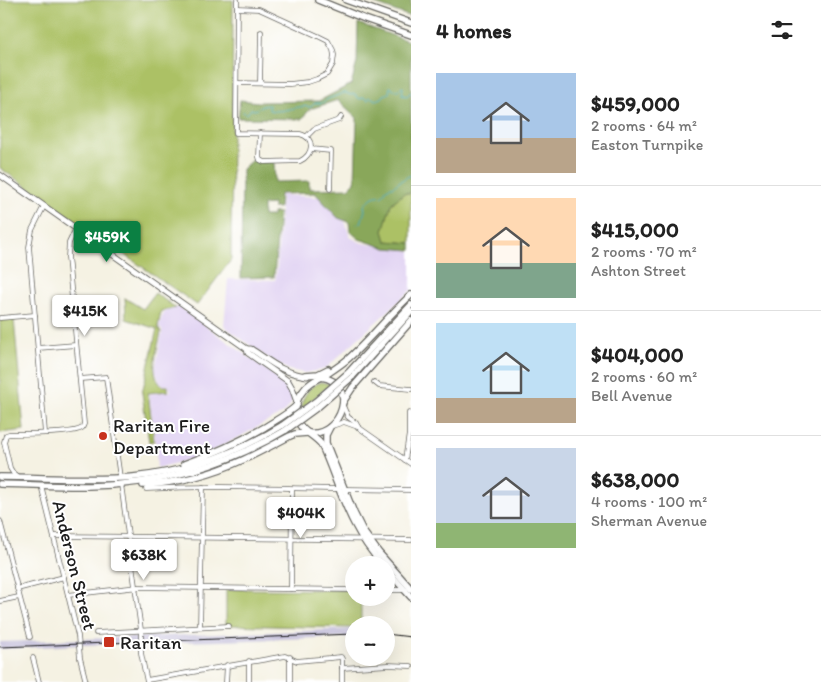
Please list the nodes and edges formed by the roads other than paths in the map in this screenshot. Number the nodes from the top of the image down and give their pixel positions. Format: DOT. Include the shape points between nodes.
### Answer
graph roads {
  1 [pos="237,0"];
  2 [pos="318,0"];
  3 [pos="346,0"];
  4 [pos="238,8"];
  5 [pos="411,23"];
  6 [pos="261,32"];
  7 [pos="411,34"];
  8 [pos="237,83"];
  9 [pos="260,84"];
  10 [pos="341,117"];
  11 [pos="260,133"];
  12 [pos="306,136"];
  13 [pos="311,149"];
  14 [pos="0,175"];
  15 [pos="330,189"];
  16 [pos="44,206"];
  17 [pos="76,228"];
  18 [pos="411,296"];
  19 [pos="411,305"];
  20 [pos="411,312"];
  21 [pos="35,314"];
  22 [pos="0,318"];
  23 [pos="411,321"];
  24 [pos="367,339"];
  25 [pos="76,345"];
  26 [pos="38,348"];
  27 [pos="247,349"];
  28 [pos="305,375"];
  29 [pos="350,375"];
  30 [pos="321,377"];
  31 [pos="80,379"];
  32 [pos="374,382"];
  33 [pos="411,390"];
  34 [pos="297,403"];
  35 [pos="343,404"];
  36 [pos="409,413"];
  37 [pos="331,426"];
  38 [pos="358,427"];
  39 [pos="285,428"];
  40 [pos="45,433"];
  41 [pos="309,433"];
  42 [pos="405,460"];
  43 [pos="411,464"];
  44 [pos="10,468"];
  45 [pos="147,475"];
  46 [pos="1,476"];
  47 [pos="18,477"];
  48 [pos="121,481"];
  49 [pos="0,484"];
  50 [pos="41,485"];
  51 [pos="202,487"];
  52 [pos="292,488"];
  53 [pos="146,489"];
  54 [pos="342,489"];
  55 [pos="411,490"];
  56 [pos="0,521"];
  57 [pos="54,536"];
  58 [pos="128,537"];
  59 [pos="202,538"];
  60 [pos="292,539"];
  61 [pos="365,539"];
  62 [pos="411,540"];
  63 [pos="2,541"];
  64 [pos="377,556"];
  65 [pos="64,577"];
  66 [pos="395,577"];
  67 [pos="135,587"];
  68 [pos="201,588"];
  69 [pos="17,589"];
  70 [pos="291,589"];
  71 [pos="408,589"];
  72 [pos="345,590"];
  73 [pos="395,590"];
  74 [pos="68,595"];
  75 [pos="19,597"];
  76 [pos="411,597"];
  77 [pos="0,601"];
  78 [pos="229,626"];
  79 [pos="200,627"];
  80 [pos="141,630"];
  81 [pos="96,633"];
  82 [pos="30,637"];
  83 [pos="290,657"];
  84 [pos="33,658"];
  85 [pos="249,661"];
  86 [pos="227,665"];
  87 [pos="411,666"];
  88 [pos="342,668"];
  89 [pos="147,681"];
  90 [pos="39,682"];
  91 [pos="86,682"];
  92 [pos="226,682"];
  93 [pos="249,682"];
  94 [pos="290,682"];
  95 [pos="342,682"];
  1 -- 4 [label="street"];
  2 -- 7 [label="highway"];
  3 -- 5 [label="highway"];
  4 -- 8 [label="street"];
  4 -- 9 [label="street" via="264,11 318,36 328,42 334,55 333,64 324,76 308,82"];
  6 -- 9 [label="street"];
  8 -- 9 [label="street"];
  8 -- 11 [label="street" via="236,133"];
  10 -- 12 [label="street"];
  11 -- 12 [label="street"];
  11 -- 13 [label="street" via="259,157 264,162 300,161 306,159"];
  12 -- 13 [label="street"];
  13 -- 15 [label="street" via="331,151"];
  14 -- 16 [label="main road"];
  16 -- 17 [label="main road"];
  16 -- 21 [label="street" via="32,230 29,247"];
  17 -- 25 [label="street" via="68,250"];
  17 -- 27 [label="main road"];
  18 -- 24 [label="highway"];
  19 -- 29 [label="highway"];
  20 -- 29 [label="highway"];
  21 -- 22 [label="street"];
  21 -- 26 [label="street"];
  23 -- 35 [label="highway"];
  24 -- 28 [label="highway" via="334,366"];
  24 -- 30 [label="highway" via="349,358"];
  25 -- 26 [label="street"];
  25 -- 31 [label="street"];
  26 -- 40 [label="street"];
  27 -- 28 [label="main road" via="282,370"];
  27 -- 34 [label="main road" via="288,382"];
  28 -- 30 [label="main road"];
  29 -- 39 [label="highway, bridge" via="325,402"];
  30 -- 34 [label="highway" via="306,387"];
  30 -- 35 [label="highway" via="336,383"];
  31 -- 40 [label="street" via="82,427"];
  31 -- 48 [label="street" via="106,377"];
  32 -- 33 [label="street" via="379,386"];
  34 -- 41 [label="highway" via="297,421"];
  34 -- 45 [label="highway" via="277,420 233,445"];
  35 -- 37 [label="highway"];
  35 -- 38 [label="street"];
  36 -- 42 [label="street"];
  37 -- 38 [label="street" via="344,422"];
  37 -- 41 [label="highway" via="319,433"];
  37 -- 54 [label="highway" via="326,443"];
  38 -- 42 [label="street"];
  39 -- 45 [label="highway" via="220,456"];
  39 -- 48 [label="highway" via="256,447 200,469 164,478"];
  40 -- 44 [label="street" via="6,435 4,442"];
  41 -- 48 [label="highway" via="295,434 243,460 199,476 131,486"];
  41 -- 54 [label="highway" via="321,444"];
  42 -- 43 [label="street"];
  44 -- 46 [label="street"];
  44 -- 47 [label="street"];
  45 -- 48 [label="highway"];
  46 -- 47 [label="highway"];
  47 -- 48 [label="highway"];
  48 -- 50 [label="highway"];
  48 -- 58 [label="street"];
  49 -- 50 [label="highway"];
  50 -- 57 [label="street, Anderson Street"];
  51 -- 52 [label="street"];
  51 -- 53 [label="street"];
  51 -- 59 [label="street"];
  52 -- 54 [label="street"];
  52 -- 60 [label="street"];
  54 -- 55 [label="street"];
  54 -- 61 [label="highway" via="351,519"];
  56 -- 63 [label="street"];
  57 -- 58 [label="street"];
  57 -- 65 [label="street, Anderson Street"];
  58 -- 59 [label="street"];
  58 -- 67 [label="street"];
  59 -- 60 [label="street"];
  59 -- 68 [label="street"];
  60 -- 61 [label="street"];
  60 -- 70 [label="street"];
  61 -- 62 [label="street"];
  61 -- 64 [label="highway"];
  61 -- 71 [label="highway"];
  63 -- 69 [label="street"];
  65 -- 69 [label="street"];
  65 -- 74 [label="street, Anderson Street"];
  66 -- 71 [label="highway"];
  67 -- 68 [label="street"];
  67 -- 74 [label="street"];
  67 -- 80 [label="street"];
  68 -- 70 [label="street"];
  68 -- 79 [label="street"];
  69 -- 75 [label="street"];
  70 -- 72 [label="street"];
  71 -- 73 [label="street"];
  71 -- 76 [label="highway"];
  74 -- 91 [label="street, Anderson Street"];
  75 -- 77 [label="street"];
  75 -- 82 [label="street"];
  78 -- 79 [label="street"];
  79 -- 80 [label="street"];
  80 -- 81 [label="street"];
  80 -- 89 [label="street" via="141,653"];
  83 -- 85 [label="street"];
  83 -- 88 [label="street" via="298,661 342,658"];
  83 -- 94 [label="street"];
  84 -- 90 [label="street"];
  85 -- 86 [label="street"];
  85 -- 93 [label="street"];
  86 -- 89 [label="street"];
  86 -- 92 [label="street"];
  87 -- 88 [label="street"];
  88 -- 95 [label="street"];
}
